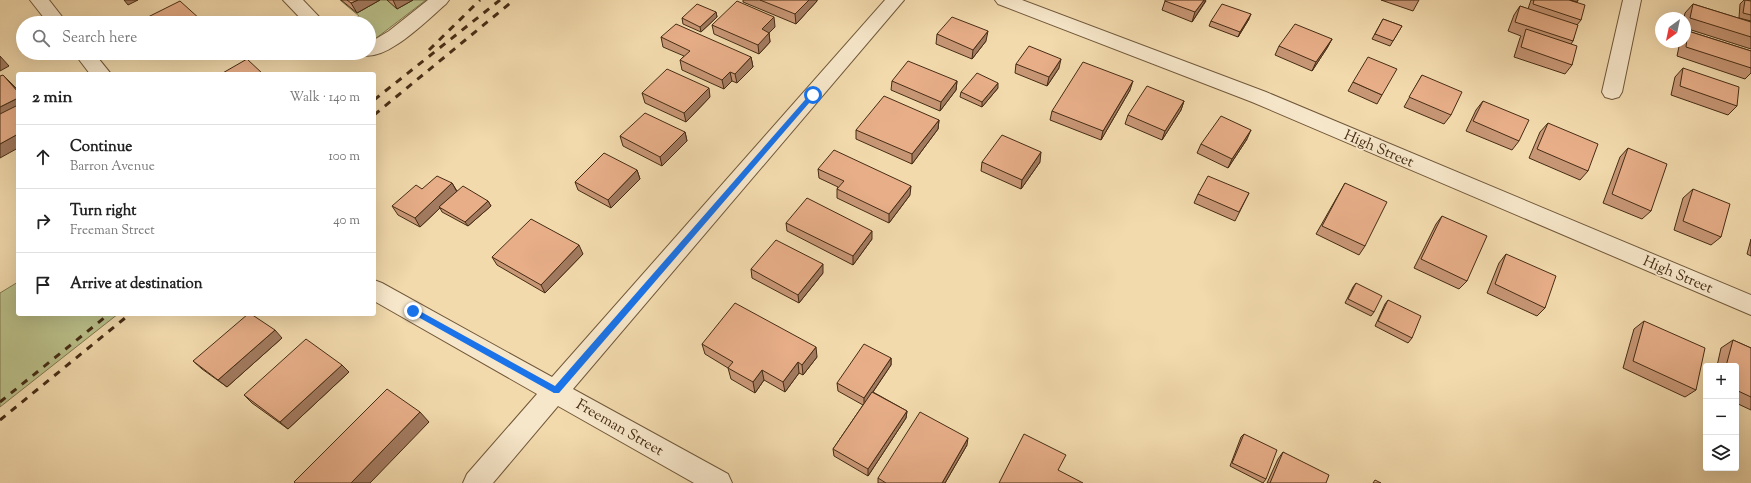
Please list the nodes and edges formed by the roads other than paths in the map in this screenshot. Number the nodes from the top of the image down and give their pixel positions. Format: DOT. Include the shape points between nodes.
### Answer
graph roads {
  1 [pos="39,0"];
  2 [pos="292,0"];
  3 [pos="440,0"];
  4 [pos="895,0"];
  5 [pos="1004,0"];
  6 [pos="1632,0"];
  7 [pos="52,16"];
  8 [pos="309,16"];
  9 [pos="376,48"];
  10 [pos="89,60"];
  11 [pos="99,72"];
  12 [pos="1612,92"];
  13 [pos="376,291"];
  14 [pos="1751,305"];
  15 [pos="556,391"];
  16 [pos="476,483"];
  17 [pos="719,483"];
  1 -- 7 [label="street"];
  2 -- 8 [label="street"];
  3 -- 9 [label="street"];
  4 -- 15 [label="street"];
  5 -- 14 [label="street, High Street" via="1259,97"];
  6 -- 12 [label="street"];
  10 -- 11 [label="street"];
  13 -- 15 [label="street, Freeman Street"];
  15 -- 16 [label="street"];
  15 -- 17 [label="street, Freeman Street"];
}
